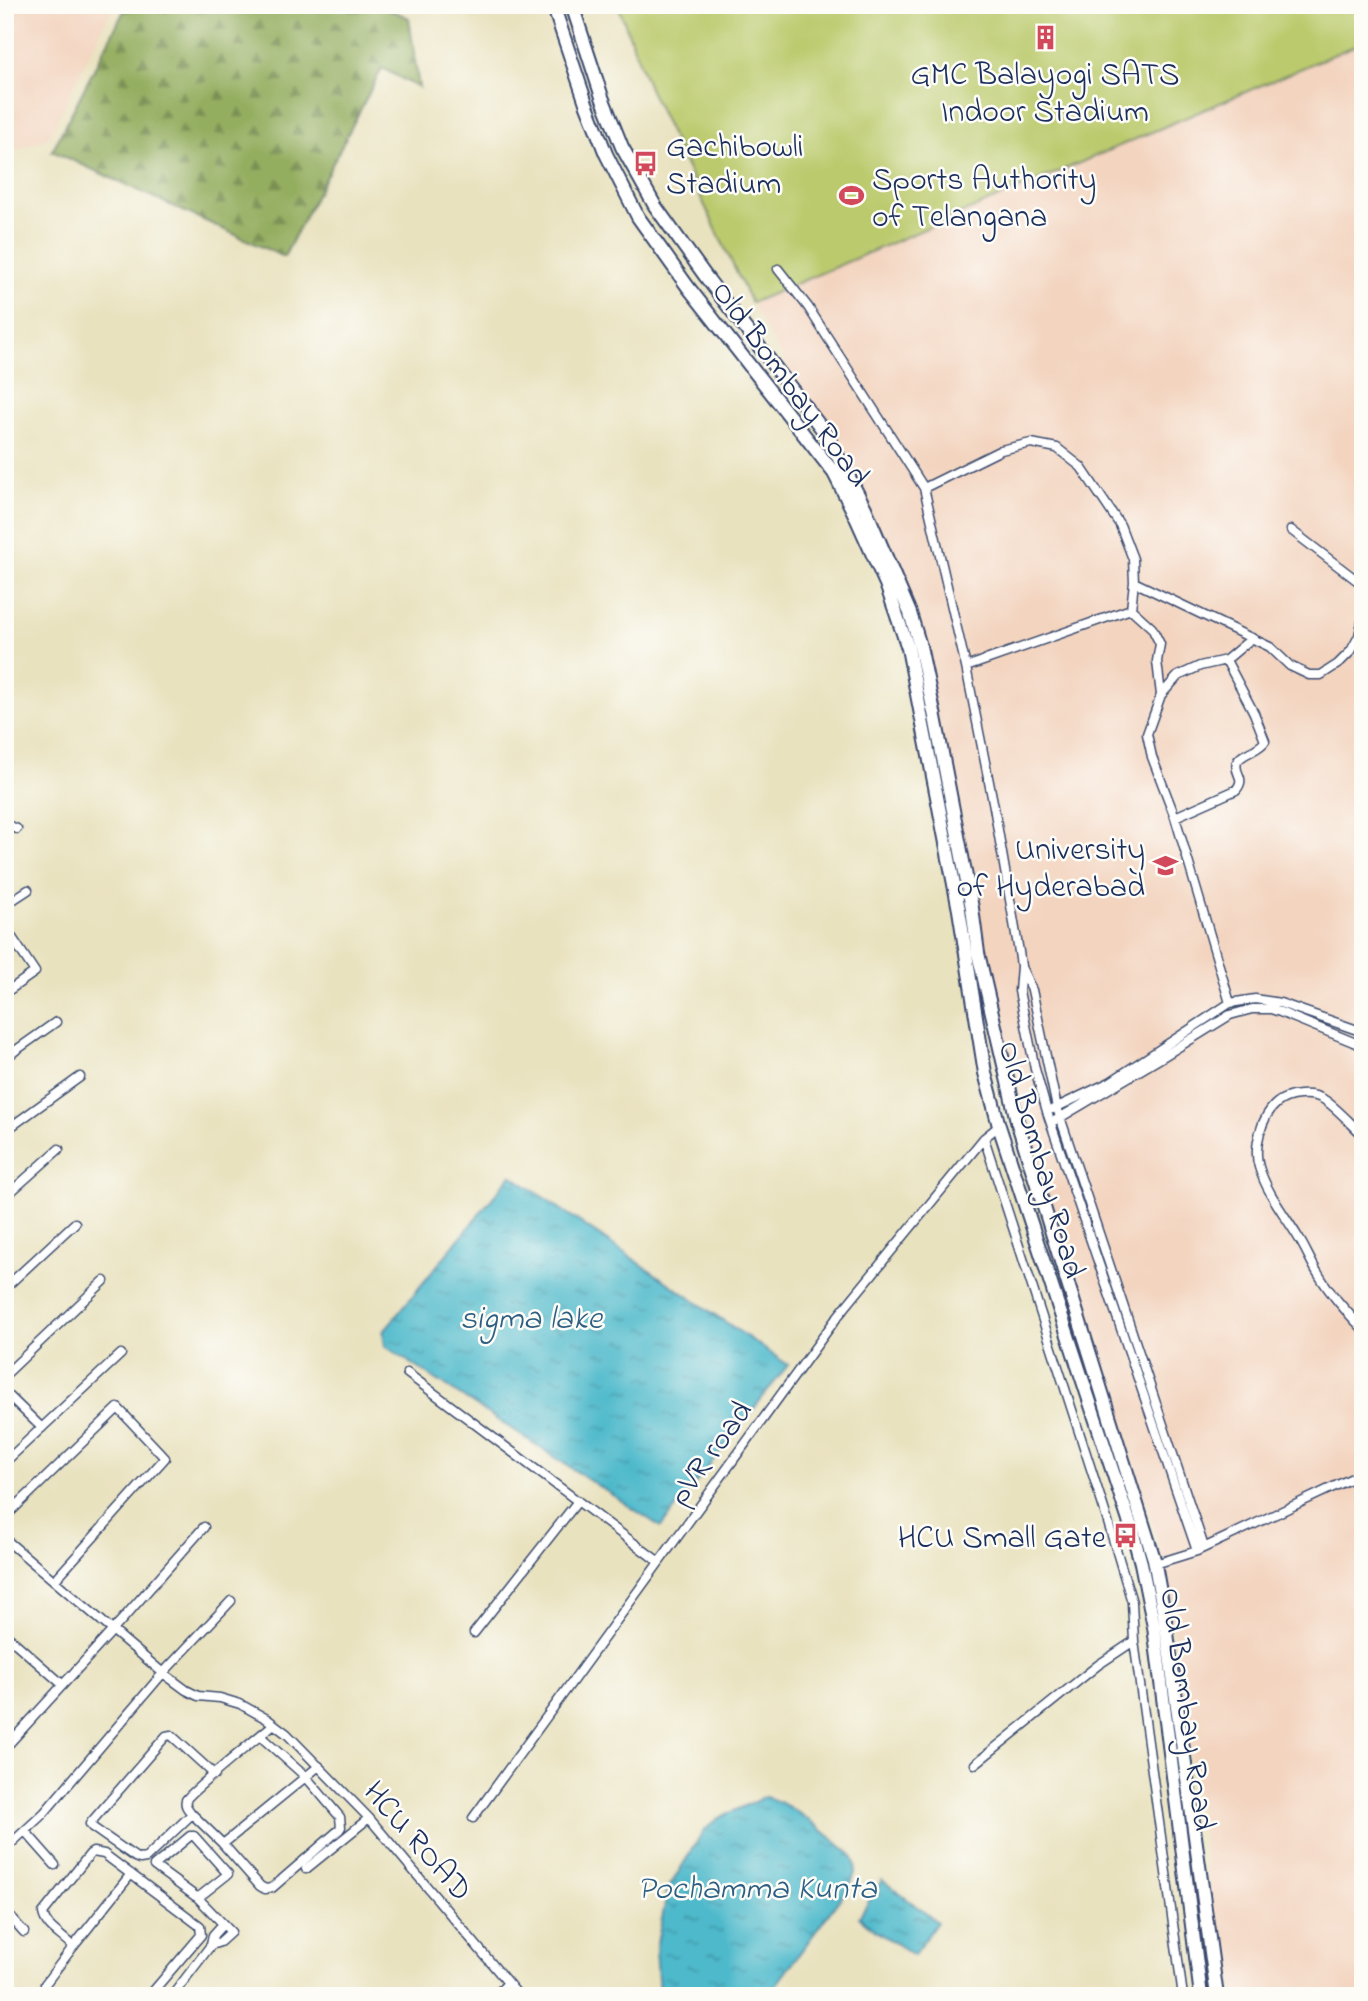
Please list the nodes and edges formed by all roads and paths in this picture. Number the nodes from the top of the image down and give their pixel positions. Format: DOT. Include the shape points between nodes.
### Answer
graph roads {
  1 [pos="552,5"];
  2 [pos="572,5"];
  3 [pos="778,269"];
  4 [pos="924,488"];
  5 [pos="1291,530"];
  6 [pos="1135,582"];
  7 [pos="1363,585"];
  8 [pos="1131,609"];
  9 [pos="1363,618"];
  10 [pos="1252,638"];
  11 [pos="1226,660"];
  12 [pos="966,667"];
  13 [pos="1161,695"];
  14 [pos="1175,817"];
  15 [pos="5,824"];
  16 [pos="18,829"];
  17 [pos="28,890"];
  18 [pos="5,905"];
  19 [pos="5,927"];
  20 [pos="1021,966"];
  21 [pos="5,993"];
  22 [pos="1230,1003"];
  23 [pos="56,1022"];
  24 [pos="1363,1032"];
  25 [pos="1363,1046"];
  26 [pos="5,1058"];
  27 [pos="80,1077"];
  28 [pos="1058,1108"];
  29 [pos="1047,1111"];
  30 [pos="1061,1118"];
  31 [pos="1050,1122"];
  32 [pos="999,1126"];
  33 [pos="5,1131"];
  34 [pos="1363,1135"];
  35 [pos="984,1139"];
  36 [pos="59,1149"];
  37 [pos="5,1197"];
  38 [pos="75,1223"];
  39 [pos="104,1281"];
  40 [pos="5,1288"];
  41 [pos="1363,1329"];
  42 [pos="121,1354"];
  43 [pos="407,1373"];
  44 [pos="5,1375"];
  45 [pos="5,1392"];
  46 [pos="42,1428"];
  47 [pos="5,1462"];
  48 [pos="1363,1473"];
  49 [pos="578,1501"];
  50 [pos="5,1517"];
  51 [pos="204,1527"];
  52 [pos="5,1539"];
  53 [pos="1200,1549"];
  54 [pos="659,1562"];
  55 [pos="1155,1564"];
  56 [pos="54,1581"];
  57 [pos="231,1601"];
  58 [pos="113,1630"];
  59 [pos="474,1633"];
  60 [pos="5,1634"];
  61 [pos="1134,1641"];
  62 [pos="163,1673"];
  63 [pos="62,1684"];
  64 [pos="274,1724"];
  65 [pos="260,1736"];
  66 [pos="7,1743"];
  67 [pos="975,1764"];
  68 [pos="319,1766"];
  69 [pos="215,1774"];
  70 [pos="306,1777"];
  71 [pos="192,1814"];
  72 [pos="369,1818"];
  73 [pos="473,1818"];
  74 [pos="24,1831"];
  75 [pos="223,1844"];
  76 [pos="5,1849"];
  77 [pos="55,1866"];
  78 [pos="306,1869"];
  79 [pos="131,1874"];
  80 [pos="197,1897"];
  81 [pos="5,1911"];
  82 [pos="223,1924"];
  83 [pos="24,1932"];
  84 [pos="211,1945"];
  85 [pos="72,1947"];
  86 [pos="161,1981"];
  87 [pos="509,1983"];
  88 [pos="173,1994"];
  89 [pos="151,1995"];
  90 [pos="51,1996"];
  91 [pos="495,1996"];
  92 [pos="519,1996"];
  93 [pos="1183,1996"];
  94 [pos="1201,1996"];
  95 [pos="1217,1996"];
  1 -- 32 [label="main road, Old Bombay Road" via="586,103 638,217 834,473 886,584 908,648 960,910 985,1073"];
  2 -- 55 [label="main road, Old Bombay Road" via="622,147 655,206 825,434 865,508 910,613 935,717 978,953 1017,1121"];
  3 -- 4 [label="street" via="808,307"];
  4 -- 6 [label="street" via="1001,450 1031,443 1057,448 1081,467 1120,525 1133,559"];
  4 -- 12 [label="street"];
  5 -- 7 [label="street"];
  6 -- 8 [label="street"];
  6 -- 10 [label="street"];
  8 -- 12 [label="street"];
  8 -- 13 [label="street" via="1152,628 1160,644"];
  9 -- 10 [label="street" via="1351,651 1321,675 1290,666"];
  10 -- 11 [label="street"];
  11 -- 13 [label="street" via="1178,676"];
  11 -- 14 [label="street" via="1265,741 1237,762 1240,787"];
  12 -- 20 [label="street"];
  13 -- 14 [label="street" via="1147,734 1148,744"];
  14 -- 22 [label="street"];
  15 -- 16 [label="street"];
  17 -- 18 [label="street"];
  19 -- 21 [label="street" via="35,972"];
  20 -- 28 [label="street" via="1032,990"];
  20 -- 29 [label="street" via="1019,991"];
  22 -- 24 [label="street" via="1255,999 1280,1003"];
  22 -- 28 [label="street" via="1110,1082"];
  23 -- 26 [label="street"];
  25 -- 30 [label="street" via="1280,1012 1252,1009 1230,1015"];
  27 -- 33 [label="street"];
  28 -- 29 [label="street"];
  28 -- 30 [label="street"];
  29 -- 31 [label="street"];
  30 -- 31 [label="street"];
  30 -- 53 [label="street"];
  31 -- 53 [label="street"];
  32 -- 35 [label="street, pVR road"];
  32 -- 94 [label="main road, Old Bombay Road" via="1127,1513 1149,1599"];
  34 -- 41 [label="street" via="1323,1099 1292,1096 1277,1103 1264,1122 1256,1150 1273,1199 1318,1273"];
  35 -- 54 [label="street, pVR road" via="838,1316"];
  35 -- 61 [label="street" via="1132,1602"];
  36 -- 37 [label="street"];
  38 -- 40 [label="street"];
  39 -- 44 [label="street"];
  42 -- 46 [label="street"];
  43 -- 49 [label="street"];
  45 -- 46 [label="street"];
  46 -- 47 [label="street"];
  48 -- 53 [label="street"];
  49 -- 54 [label="street"];
  49 -- 59 [label="street"];
  50 -- 56 [label="street" via="118,1408 165,1458"];
  51 -- 58 [label="street"];
  52 -- 56 [label="street, HCU ROAD"];
  53 -- 55 [label="street"];
  54 -- 73 [label="street, pVR road"];
  55 -- 95 [label="main road, Old Bombay Road"];
  56 -- 58 [label="street, HCU ROAD"];
  57 -- 62 [label="street"];
  58 -- 62 [label="street, HCU ROAD"];
  58 -- 63 [label="street"];
  60 -- 63 [label="street"];
  61 -- 67 [label="street" via="1097,1665"];
  61 -- 93 [label="street"];
  62 -- 64 [label="street, HCU ROAD" via="198,1696 240,1704"];
  62 -- 74 [label="street"];
  63 -- 66 [label="street"];
  64 -- 65 [label="street"];
  64 -- 68 [label="street, HCU ROAD"];
  65 -- 69 [label="street"];
  65 -- 70 [label="street"];
  68 -- 70 [label="street"];
  68 -- 72 [label="street, HCU ROAD"];
  69 -- 71 [label="street" via="186,1801"];
  69 -- 71 [label="street" via="171,1735 166,1736 90,1824 140,1859"];
  70 -- 75 [label="street"];
  70 -- 75 [label="street" via="341,1816 341,1827 272,1888 260,1886"];
  71 -- 75 [label="street"];
  72 -- 78 [label="street"];
  72 -- 87 [label="street, HCU ROAD"];
  74 -- 76 [label="street"];
  74 -- 77 [label="street"];
  79 -- 85 [label="street"];
  79 -- 85 [label="street" via="104,1854 90,1854 43,1913 46,1922"];
  79 -- 86 [label="street" via="200,1926 201,1935"];
  80 -- 80 [label="street" via="228,1874 190,1836 154,1866"];
  80 -- 82 [label="street"];
  81 -- 83 [label="street"];
  82 -- 84 [label="street"];
  82 -- 84 [label="street" via="231,1932"];
  84 -- 88 [label="street"];
  85 -- 90 [label="street" via="45,1984"];
  86 -- 88 [label="street"];
  86 -- 89 [label="street"];
  87 -- 91 [label="street"];
  87 -- 92 [label="street, HCU ROAD"];
}
